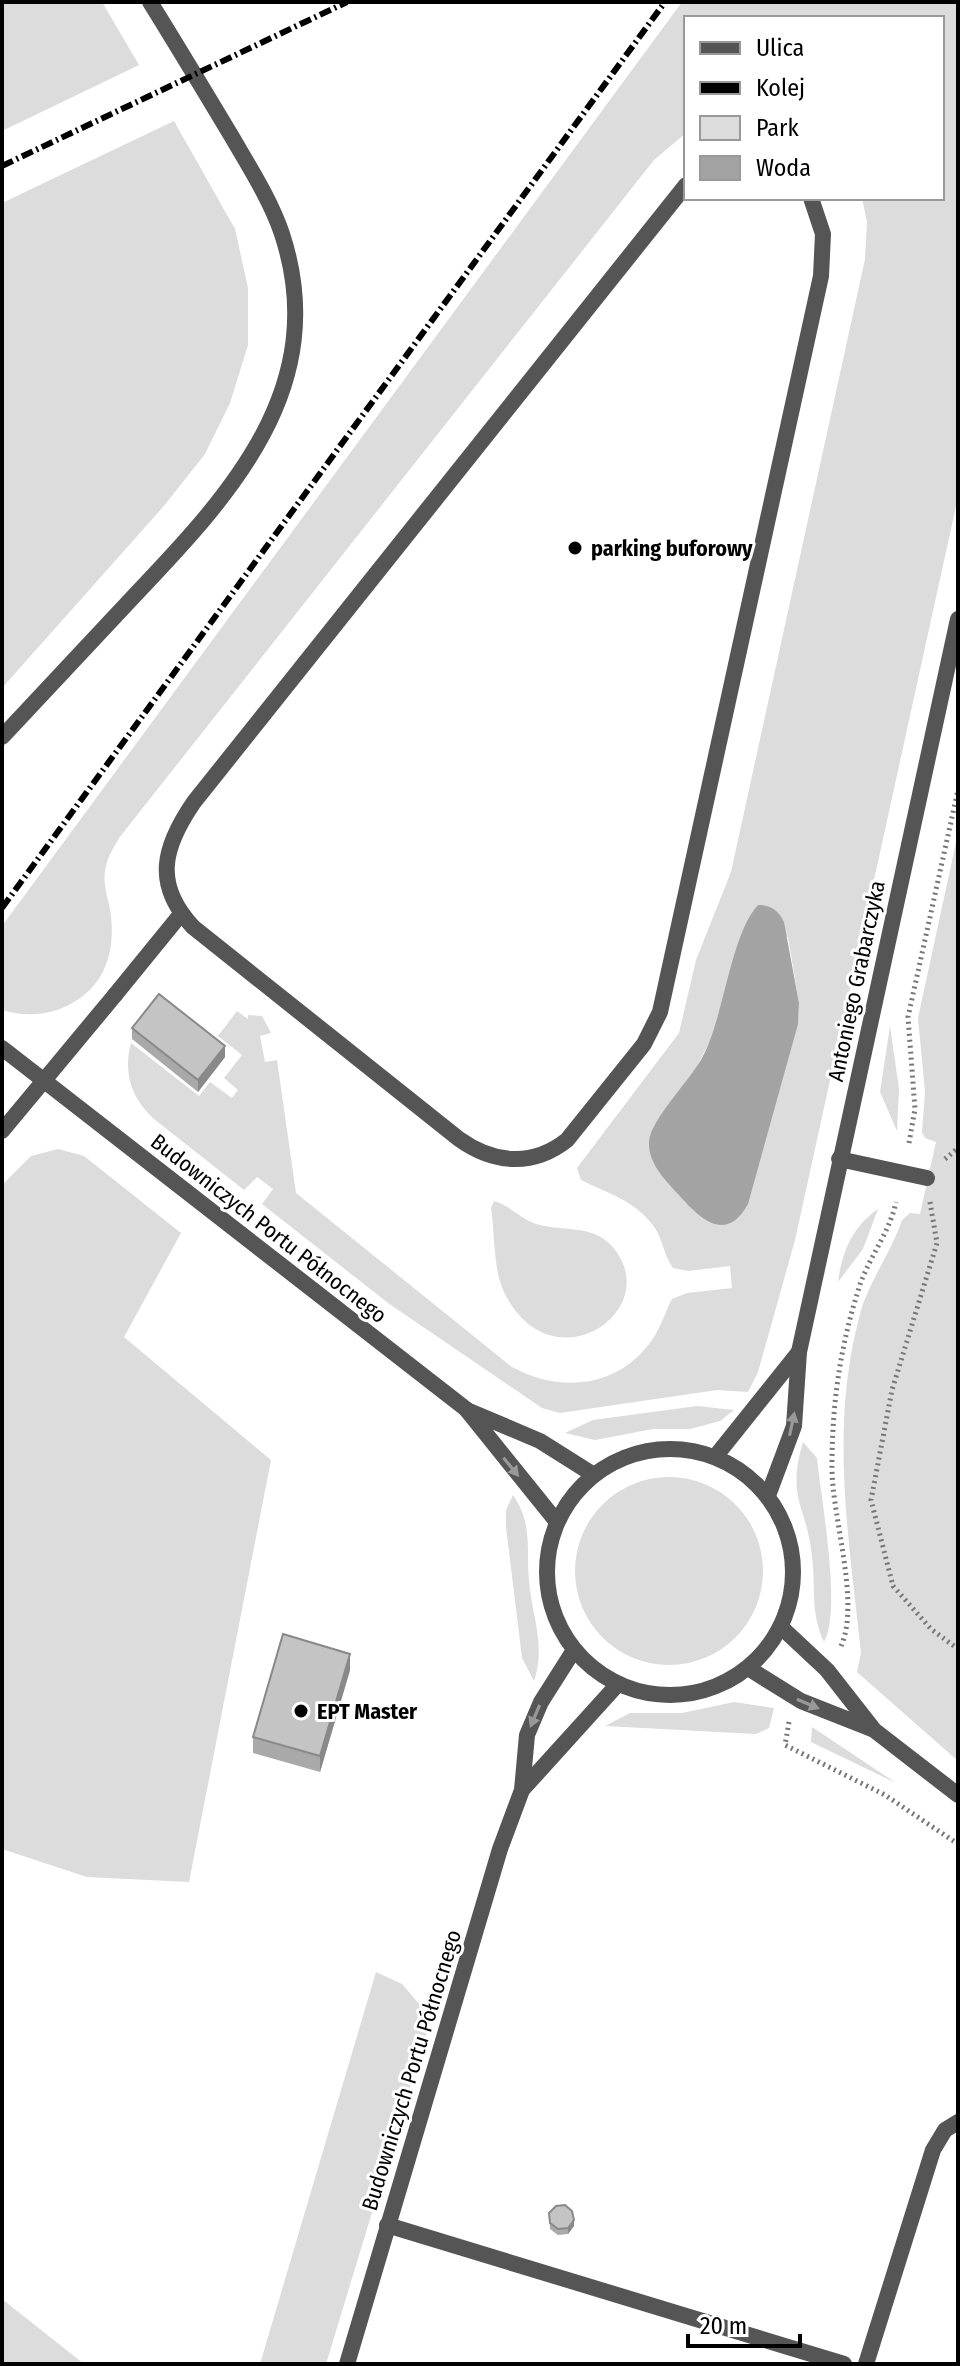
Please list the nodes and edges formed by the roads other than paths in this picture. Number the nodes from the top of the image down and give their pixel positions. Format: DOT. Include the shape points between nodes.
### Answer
graph roads {
  1 [pos="150,2"];
  2 [pos="684,188"];
  3 [pos="812,200"];
  4 [pos="958,619"];
  5 [pos="2,737"];
  6 [pos="181,914"];
  7 [pos="2,1048"];
  8 [pos="46,1081"];
  9 [pos="2,1131"];
  10 [pos="839,1159"];
  11 [pos="927,1178"];
  12 [pos="799,1352"];
  13 [pos="466,1409"];
  14 [pos="715,1457"];
  15 [pos="594,1475"];
  16 [pos="769,1493"];
  17 [pos="557,1522"];
  18 [pos="781,1627"];
  19 [pos="574,1650"];
  20 [pos="748,1668"];
  21 [pos="618,1684"];
  22 [pos="874,1730"];
  23 [pos="522,1790"];
  24 [pos="958,1795"];
  25 [pos="958,2122"];
  26 [pos="387,2225"];
  27 [pos="347,2364"];
  28 [pos="844,2364"];
  29 [pos="866,2364"];
  1 -- 5 [label="street" via="251,170 282,233 293,279 296,326 269,424 240,477"];
  2 -- 6 [label="street" via="181,821 169,847 166,872"];
  3 -- 6 [label="street" via="823,234 821,276 660,1012 644,1044 579,1127 555,1149 529,1158 502,1159 472,1148"];
  4 -- 10 [label="street, Antoniego Grabarczyka"];
  6 -- 8 [label="street"];
  7 -- 8 [label="street, Budowniczych Portu Północnego"];
  8 -- 9 [label="street"];
  8 -- 13 [label="street, Budowniczych Portu Północnego"];
  10 -- 11 [label="street"];
  10 -- 12 [label="street, Antoniego Grabarczyka"];
  12 -- 14 [label="street, Antoniego Grabarczyka"];
  16 -- 12 [label="street, Antoniego Grabarczyka, one-way" via="794,1426"];
  13 -- 15 [label="street, Budowniczych Portu Północnego" via="540,1441"];
  13 -- 17 [label="street, Budowniczych Portu Północnego, one-way"];
  14 -- 15 [label="street" via="655,1449 622,1458"];
  14 -- 16 [label="street"];
  15 -- 17 [label="street"];
  16 -- 18 [label="street" via="788,1537 793,1567 791,1598"];
  17 -- 19 [label="street" via="548,1552 547,1587 556,1620"];
  18 -- 20 [label="street"];
  18 -- 22 [label="street" via="827,1670"];
  19 -- 21 [label="street"];
  19 -- 23 [label="street, Budowniczych Portu Północnego, one-way" via="527,1735"];
  20 -- 21 [label="street" via="718,1686 685,1695 650,1694"];
  20 -- 22 [label="street, one-way" via="801,1701"];
  21 -- 23 [label="street, Budowniczych Portu Północnego"];
  22 -- 24 [label="street"];
  23 -- 26 [label="street, Budowniczych Portu Północnego"];
  25 -- 29 [label="street" via="945,2130 933,2150"];
  26 -- 27 [label="street, Budowniczych Portu Północnego"];
  26 -- 28 [label="street"];
}
